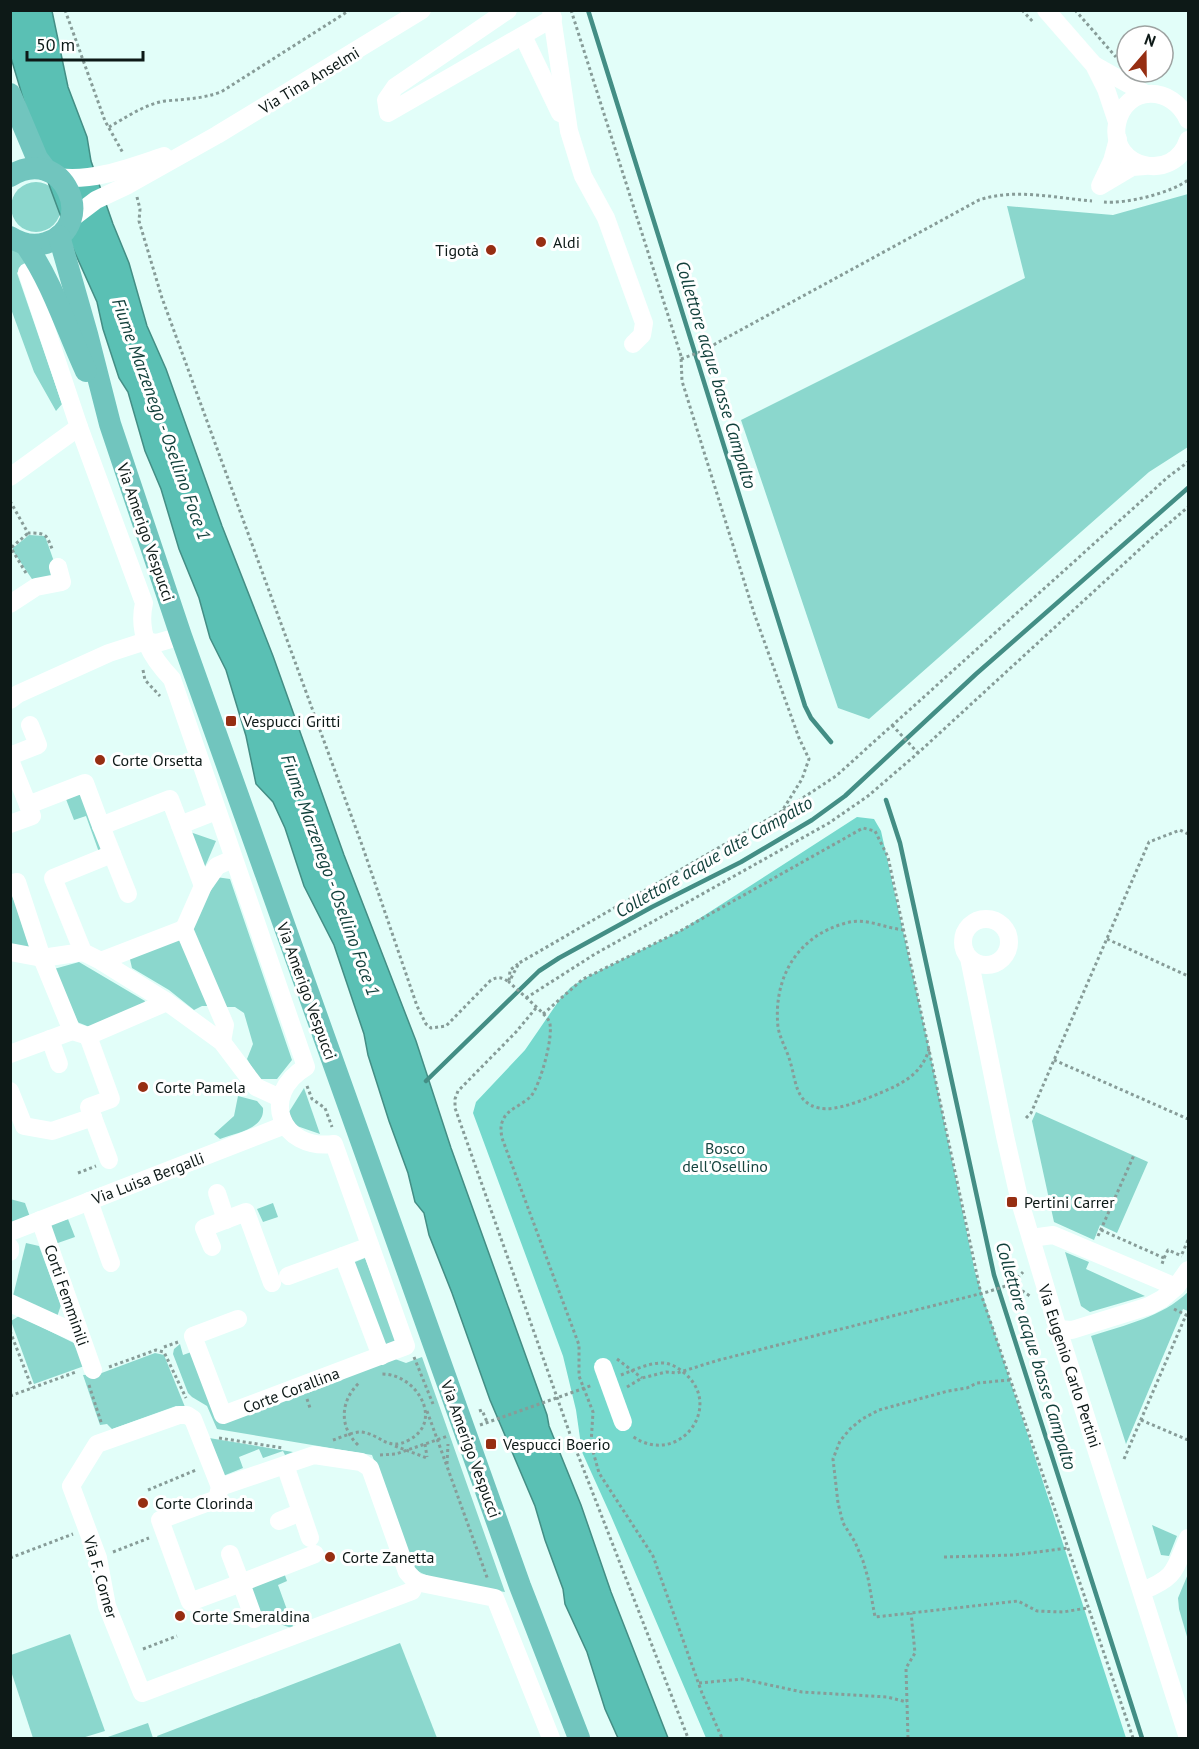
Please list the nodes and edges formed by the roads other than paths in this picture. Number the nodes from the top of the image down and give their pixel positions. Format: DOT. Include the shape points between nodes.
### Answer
graph roads {
  1 [pos="422,10"];
  2 [pos="508,10"];
  3 [pos="552,14"];
  4 [pos="1041,18"];
  5 [pos="523,36"];
  6 [pos="1094,65"];
  7 [pos="10,94"];
  8 [pos="1146,94"];
  9 [pos="1188,95"];
  10 [pos="1167,96"];
  11 [pos="1188,120"];
  12 [pos="569,131"];
  13 [pos="1118,131"];
  14 [pos="1188,140"];
  15 [pos="1145,166"];
  16 [pos="45,168"];
  17 [pos="127,173"];
  18 [pos="10,176"];
  19 [pos="65,228"];
  20 [pos="18,241"];
  21 [pos="27,272"];
  22 [pos="633,344"];
  23 [pos="110,424"];
  24 [pos="79,428"];
  25 [pos="10,477"];
  26 [pos="58,567"];
  27 [pos="10,604"];
  28 [pos="181,636"];
  29 [pos="146,641"];
  30 [pos="10,700"];
  31 [pos="30,725"];
  32 [pos="10,758"];
  33 [pos="28,805"];
  34 [pos="216,811"];
  35 [pos="10,824"];
  36 [pos="180,825"];
  37 [pos="101,826"];
  38 [pos="112,854"];
  39 [pos="232,859"];
  40 [pos="10,884"];
  41 [pos="203,886"];
  42 [pos="128,894"];
  43 [pos="184,929"];
  44 [pos="10,952"];
  45 [pos="83,952"];
  46 [pos="42,958"];
  47 [pos="969,958"];
  48 [pos="101,961"];
  49 [pos="994,964"];
  50 [pos="975,987"];
  51 [pos="166,1002"];
  52 [pos="80,1034"];
  53 [pos="50,1039"];
  54 [pos="222,1042"];
  55 [pos="10,1054"];
  56 [pos="59,1064"];
  57 [pos="10,1091"];
  58 [pos="280,1098"];
  59 [pos="91,1112"];
  60 [pos="285,1125"];
  61 [pos="109,1160"];
  62 [pos="373,1175"];
  63 [pos="349,1187"];
  64 [pos="217,1193"];
  65 [pos="89,1201"];
  66 [pos="40,1220"];
  67 [pos="226,1220"];
  68 [pos="10,1232"];
  69 [pos="1030,1238"];
  70 [pos="370,1246"];
  71 [pos="10,1247"];
  72 [pos="212,1247"];
  73 [pos="10,1252"];
  74 [pos="343,1256"];
  75 [pos="1185,1262"];
  76 [pos="111,1263"];
  77 [pos="1176,1287"];
  78 [pos="10,1304"];
  79 [pos="238,1319"];
  80 [pos="1058,1329"];
  81 [pos="80,1335"];
  82 [pos="381,1356"];
  83 [pos="606,1369"];
  84 [pos="88,1370"];
  85 [pos="623,1422"];
  86 [pos="285,1457"];
  87 [pos="220,1487"];
  88 [pos="301,1512"];
  89 [pos="279,1521"];
  90 [pos="1188,1538"];
  91 [pos="230,1554"];
  92 [pos="416,1582"];
  93 [pos="240,1583"];
  94 [pos="1142,1591"];
  95 [pos="254,1619"];
  96 [pos="551,1738"];
  97 [pos="579,1738"];
  98 [pos="1188,1738"];
  1 -- 17 [label="street, Via Tina Anselmi" via="217,135"];
  2 -- 5 [label="street" via="396,87 386,100 388,113"];
  3 -- 5 [label="street"];
  3 -- 12 [label="street"];
  4 -- 6 [label="street"];
  5 -- 12 [label="street"];
  6 -- 8 [label="street"];
  6 -- 13 [label="street" via="1106,89"];
  7 -- 16 [label="main road"];
  8 -- 10 [label="street"];
  8 -- 13 [label="street" via="1128,104"];
  9 -- 10 [label="street"];
  10 -- 11 [label="street" via="1184,110"];
  12 -- 22 [label="street" via="583,176 606,218 644,322 642,335"];
  13 -- 15 [label="street" via="1127,156"];
  13 -- 15 [label="street" via="1112,161 1100,186 1132,167"];
  14 -- 15 [label="street" via="1175,160 1166,165"];
  16 -- 17 [label="street" via="74,179"];
  16 -- 18 [label="main road"];
  16 -- 19 [label="main road, Via Amerigo Vespucci" via="67,187 71,196 73,207"];
  17 -- 19 [label="street"];
  19 -- 20 [label="main road" via="44,244"];
  19 -- 23 [label="main road, Via Amerigo Vespucci"];
  20 -- 23 [label="main road" via="50,284"];
  21 -- 24 [label="street"];
  23 -- 28 [label="main road, Via Amerigo Vespucci"];
  24 -- 25 [label="street"];
  24 -- 29 [label="street" via="144,603 140,620"];
  26 -- 27 [label="street" via="62,582 36,587"];
  28 -- 29 [label="street" via="157,643"];
  28 -- 62 [label="main road, Via Amerigo Vespucci"];
  29 -- 30 [label="street" via="110,653"];
  29 -- 34 [label="street" via="157,664 172,679"];
  31 -- 32 [label="street" via="38,745"];
  32 -- 33 [label="street"];
  33 -- 35 [label="street" via="32,816"];
  33 -- 37 [label="street" via="85,783"];
  34 -- 36 [label="street"];
  34 -- 39 [label="street"];
  36 -- 37 [label="street" via="170,799"];
  36 -- 41 [label="street"];
  37 -- 38 [label="street"];
  38 -- 42 [label="street"];
  38 -- 45 [label="street" via="53,878"];
  39 -- 41 [label="street" via="217,866"];
  39 -- 58 [label="street" via="304,1069 294,1074"];
  40 -- 46 [label="street" via="17,882"];
  41 -- 43 [label="street"];
  43 -- 48 [label="street"];
  43 -- 54 [label="street" via="225,1025"];
  44 -- 46 [label="street"];
  45 -- 46 [label="street"];
  45 -- 48 [label="street"];
  46 -- 52 [label="street"];
  47 -- 49 [label="street" via="980,965"];
  47 -- 49 [label="street" via="963,945 965,932 975,922 988,919 1000,925 1008,936 1004,956"];
  47 -- 50 [label="street, Via Eugenio Carlo Pertini"];
  48 -- 51 [label="street"];
  49 -- 50 [label="street"];
  50 -- 69 [label="street, Via Eugenio Carlo Pertini"];
  51 -- 52 [label="street"];
  51 -- 54 [label="street"];
  52 -- 53 [label="street"];
  52 -- 59 [label="street" via="111,1099"];
  53 -- 55 [label="street"];
  53 -- 56 [label="street"];
  54 -- 58 [label="street" via="256,1087"];
  57 -- 59 [label="street" via="24,1126 52,1131"];
  58 -- 60 [label="street"];
  59 -- 61 [label="street"];
  60 -- 63 [label="street" via="306,1143 334,1144"];
  60 -- 65 [label="street, Via Luisa Bergalli"];
  62 -- 63 [label="street"];
  62 -- 97 [label="main road, Via Amerigo Vespucci" via="516,1575"];
  63 -- 70 [label="street"];
  64 -- 67 [label="street"];
  65 -- 66 [label="street, Via Luisa Bergalli"];
  65 -- 76 [label="street"];
  66 -- 68 [label="street, Via Luisa Bergalli"];
  66 -- 81 [label="street, Corti Femminili"];
  67 -- 72 [label="street" via="204,1227"];
  67 -- 74 [label="street" via="248,1211 280,1279"];
  69 -- 77 [label="street" via="1053,1235"];
  69 -- 80 [label="street, Via Eugenio Carlo Pertini"];
  70 -- 74 [label="street"];
  70 -- 82 [label="street, Corte Corallina" via="406,1346"];
  71 -- 73 [label="street"];
  74 -- 82 [label="street"];
  75 -- 77 [label="street"];
  77 -- 80 [label="street" via="1149,1306 1072,1330"];
  78 -- 81 [label="street"];
  79 -- 82 [label="street, Corte Corallina" via="193,1336 223,1415"];
  80 -- 94 [label="street, Via Eugenio Carlo Pertini"];
  81 -- 84 [label="street, Corti Femminili"];
  83 -- 85 [label="street"];
  86 -- 87 [label="street"];
  86 -- 88 [label="street"];
  86 -- 92 [label="street" via="314,1455 361,1462 370,1468 407,1572"];
  87 -- 92 [label="street, Via F. Corner" via="193,1419 187,1415 97,1444 71,1486 98,1558 107,1606 142,1694 412,1591"];
  87 -- 93 [label="street" via="217,1499 160,1520 190,1602"];
  88 -- 89 [label="street"];
  88 -- 93 [label="street" via="313,1546"];
  90 -- 94 [label="street" via="1168,1578"];
  91 -- 93 [label="street"];
  92 -- 96 [label="street" via="495,1598"];
  93 -- 95 [label="street"];
  94 -- 98 [label="street, Via Eugenio Carlo Pertini"];
}
